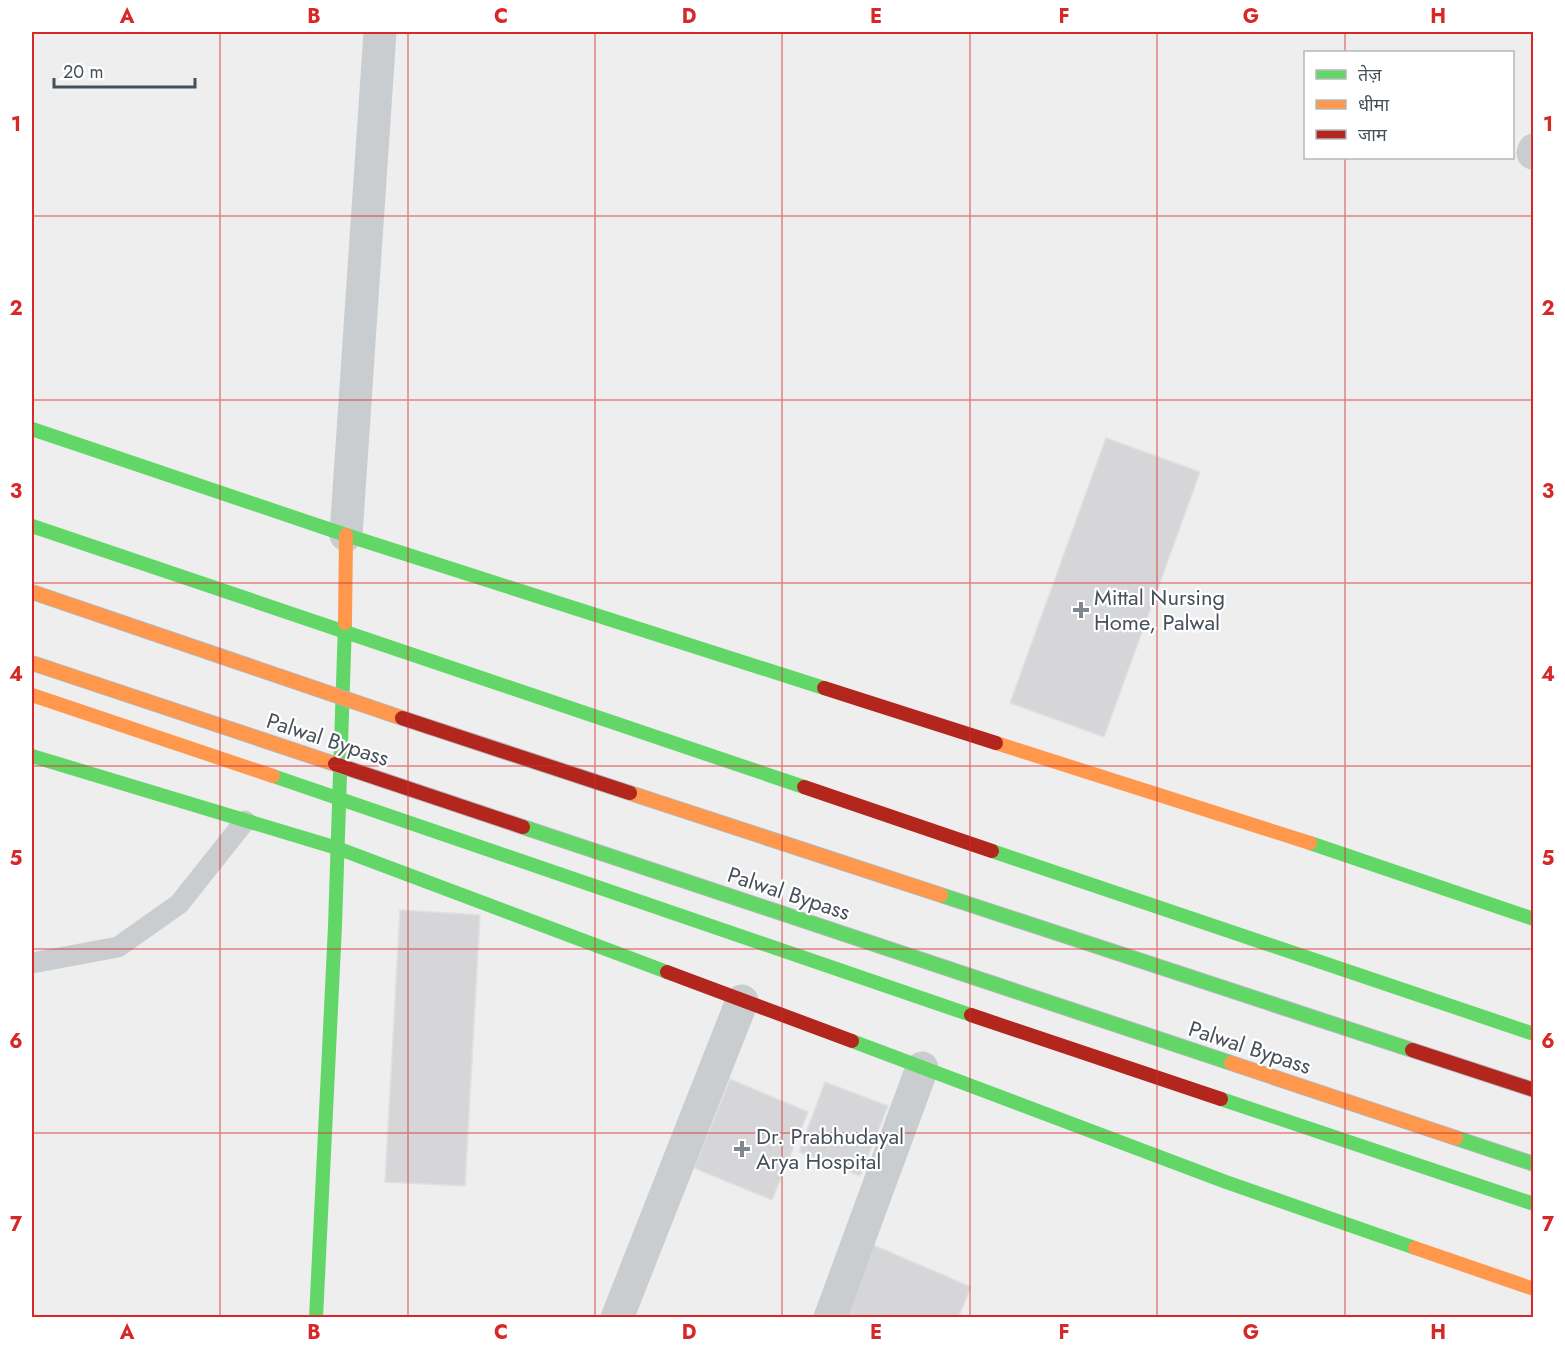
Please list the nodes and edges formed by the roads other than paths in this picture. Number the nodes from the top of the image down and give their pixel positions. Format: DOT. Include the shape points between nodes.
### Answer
graph roads {
  1 [pos="380,32"];
  2 [pos="32,429"];
  3 [pos="32,526"];
  4 [pos="346,535"];
  5 [pos="32,592"];
  6 [pos="344,632"];
  7 [pos="32,663"];
  8 [pos="32,695"];
  9 [pos="32,756"];
  10 [pos="340,765"];
  11 [pos="339,798"];
  12 [pos="245,821"];
  13 [pos="338,848"];
  14 [pos="1533,919"];
  15 [pos="32,963"];
  16 [pos="742,1001"];
  17 [pos="1533,1034"];
  18 [pos="922,1068"];
  19 [pos="1533,1090"];
  20 [pos="1533,1164"];
  21 [pos="1533,1204"];
  22 [pos="1533,1289"];
  23 [pos="316,1317"];
  24 [pos="617,1317"];
  25 [pos="830,1317"];
  1 -- 4 [label="street"];
  2 -- 4 [label="main road"];
  3 -- 6 [label="main road"];
  4 -- 6 [label="main road"];
  4 -- 14 [label="main road" via="1336,852"];
  5 -- 19 [label="main road, Palwal Bypass, bridge"];
  6 -- 10 [label="main road"];
  6 -- 17 [label="main road"];
  7 -- 10 [label="main road, Palwal Bypass, bridge"];
  8 -- 11 [label="main road"];
  9 -- 12 [label="main road"];
  10 -- 11 [label="main road"];
  10 -- 20 [label="main road, Palwal Bypass, bridge"];
  11 -- 13 [label="main road"];
  11 -- 21 [label="main road"];
  12 -- 13 [label="main road"];
  12 -- 15 [label="lane" via="179,904 118,947"];
  13 -- 16 [label="main road"];
  13 -- 23 [label="main road"];
  16 -- 18 [label="main road"];
  16 -- 24 [label="street"];
  18 -- 22 [label="main road" via="1226,1182"];
  18 -- 25 [label="street"];
}
